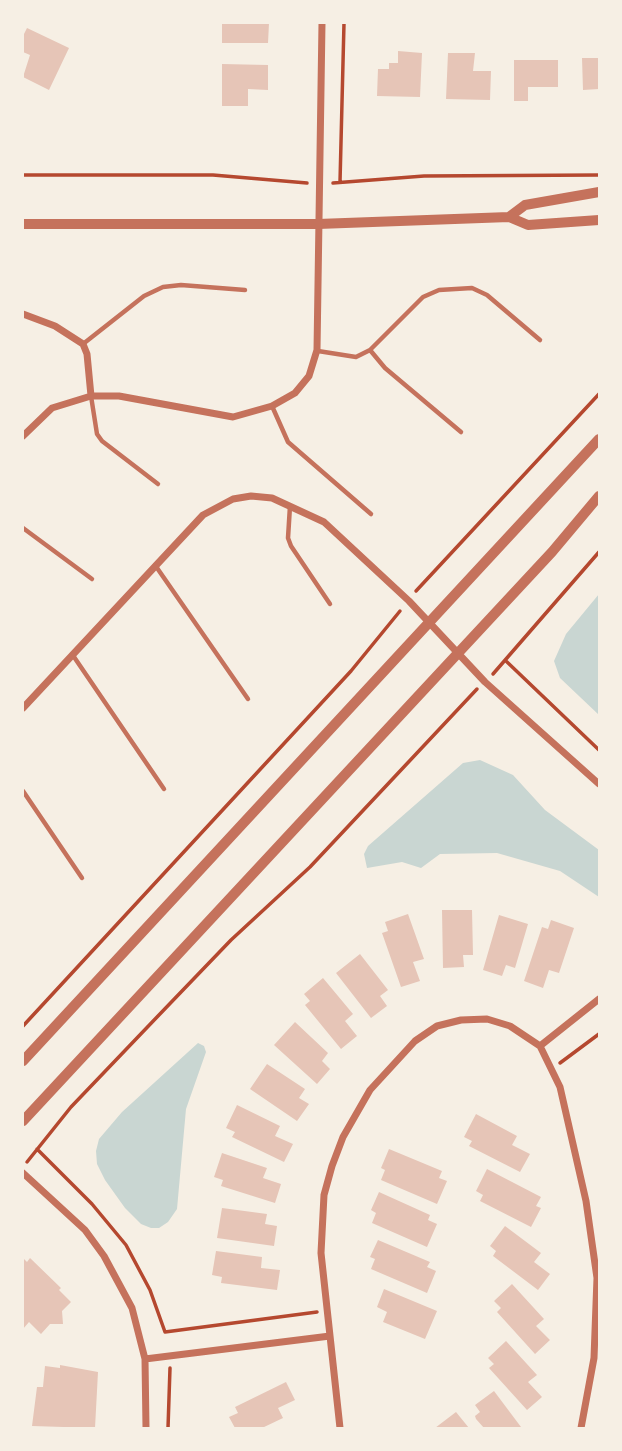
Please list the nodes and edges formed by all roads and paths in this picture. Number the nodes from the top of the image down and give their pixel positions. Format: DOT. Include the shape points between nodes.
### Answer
graph roads {
  1 [pos="322,23"];
  2 [pos="344,23"];
  3 [pos="340,182"];
  4 [pos="599,192"];
  5 [pos="509,217"];
  6 [pos="599,220"];
  7 [pos="23,224"];
  8 [pos="318,224"];
  9 [pos="245,290"];
  10 [pos="23,314"];
  11 [pos="540,340"];
  12 [pos="83,344"];
  13 [pos="317,350"];
  14 [pos="370,350"];
  15 [pos="599,394"];
  16 [pos="91,396"];
  17 [pos="272,406"];
  18 [pos="461,432"];
  19 [pos="23,436"];
  20 [pos="599,439"];
  21 [pos="158,484"];
  22 [pos="599,496"];
  23 [pos="291,504"];
  24 [pos="371,514"];
  25 [pos="23,528"];
  26 [pos="599,552"];
  27 [pos="155,565"];
  28 [pos="92,579"];
  29 [pos="426,580"];
  30 [pos="330,604"];
  31 [pos="429,623"];
  32 [pos="386,626"];
  33 [pos="457,653"];
  34 [pos="72,654"];
  35 [pos="469,697"];
  36 [pos="248,699"];
  37 [pos="23,708"];
  38 [pos="599,750"];
  39 [pos="599,784"];
  40 [pos="164,789"];
  41 [pos="23,791"];
  42 [pos="82,878"];
  43 [pos="599,999"];
  44 [pos="23,1026"];
  45 [pos="599,1034"];
  46 [pos="540,1046"];
  47 [pos="23,1061"];
  48 [pos="552,1068"];
  49 [pos="23,1121"];
  50 [pos="37,1149"];
  51 [pos="23,1167"];
  52 [pos="23,1173"];
  53 [pos="304,1314"];
  54 [pos="330,1336"];
  55 [pos="145,1359"];
  56 [pos="170,1378"];
  57 [pos="146,1428"];
  58 [pos="168,1428"];
  59 [pos="340,1428"];
  60 [pos="581,1428"];
  1 -- 8 [label="street"];
  2 -- 3 [label="path"];
  4 -- 5 [label="street" via="525,205"];
  5 -- 6 [label="street" via="528,225"];
  5 -- 8 [label="street"];
  7 -- 8 [label="street"];
  8 -- 13 [label="street"];
  9 -- 12 [label="lane" via="163,288 144,296"];
  10 -- 12 [label="street"];
  11 -- 14 [label="lane" via="487,295 472,288 423,296"];
  12 -- 16 [label="street"];
  13 -- 14 [label="lane" via="356,357"];
  13 -- 17 [label="street" via="309,376 295,393"];
  14 -- 18 [label="lane" via="385,369"];
  15 -- 29 [label="path"];
  16 -- 17 [label="street" via="119,396 233,417"];
  16 -- 19 [label="street" via="52,408"];
  16 -- 21 [label="lane" via="102,441"];
  17 -- 24 [label="lane" via="288,442"];
  20 -- 31 [label="street"];
  22 -- 33 [label="street"];
  23 -- 27 [label="street" via="251,496 216,505"];
  23 -- 30 [label="lane" via="288,538"];
  23 -- 31 [label="street" via="324,522"];
  25 -- 28 [label="lane"];
  26 -- 38 [label="path" via="506,660"];
  27 -- 34 [label="street"];
  27 -- 36 [label="lane"];
  31 -- 33 [label="street"];
  31 -- 47 [label="street"];
  32 -- 44 [label="path" via="351,671"];
  33 -- 39 [label="street"];
  33 -- 49 [label="street"];
  34 -- 37 [label="street"];
  34 -- 40 [label="lane"];
  35 -- 50 [label="path" via="310,867 231,940 71,1107"];
  41 -- 42 [label="lane"];
  43 -- 46 [label="street"];
  45 -- 48 [label="path"];
  46 -- 48 [label="street"];
  46 -- 54 [label="street" via="510,1026 487,1019 437,1026 415,1041 370,1090 343,1137 324,1195 321,1253"];
  48 -- 60 [label="street" via="586,1201 597,1278 594,1358"];
  50 -- 51 [label="path"];
  50 -- 53 [label="path" via="125,1245 150,1290 165,1332"];
  52 -- 55 [label="street" via="85,1230 104,1256 132,1308"];
  54 -- 55 [label="street"];
  54 -- 59 [label="street"];
  55 -- 57 [label="street"];
  56 -- 58 [label="path"];
}
